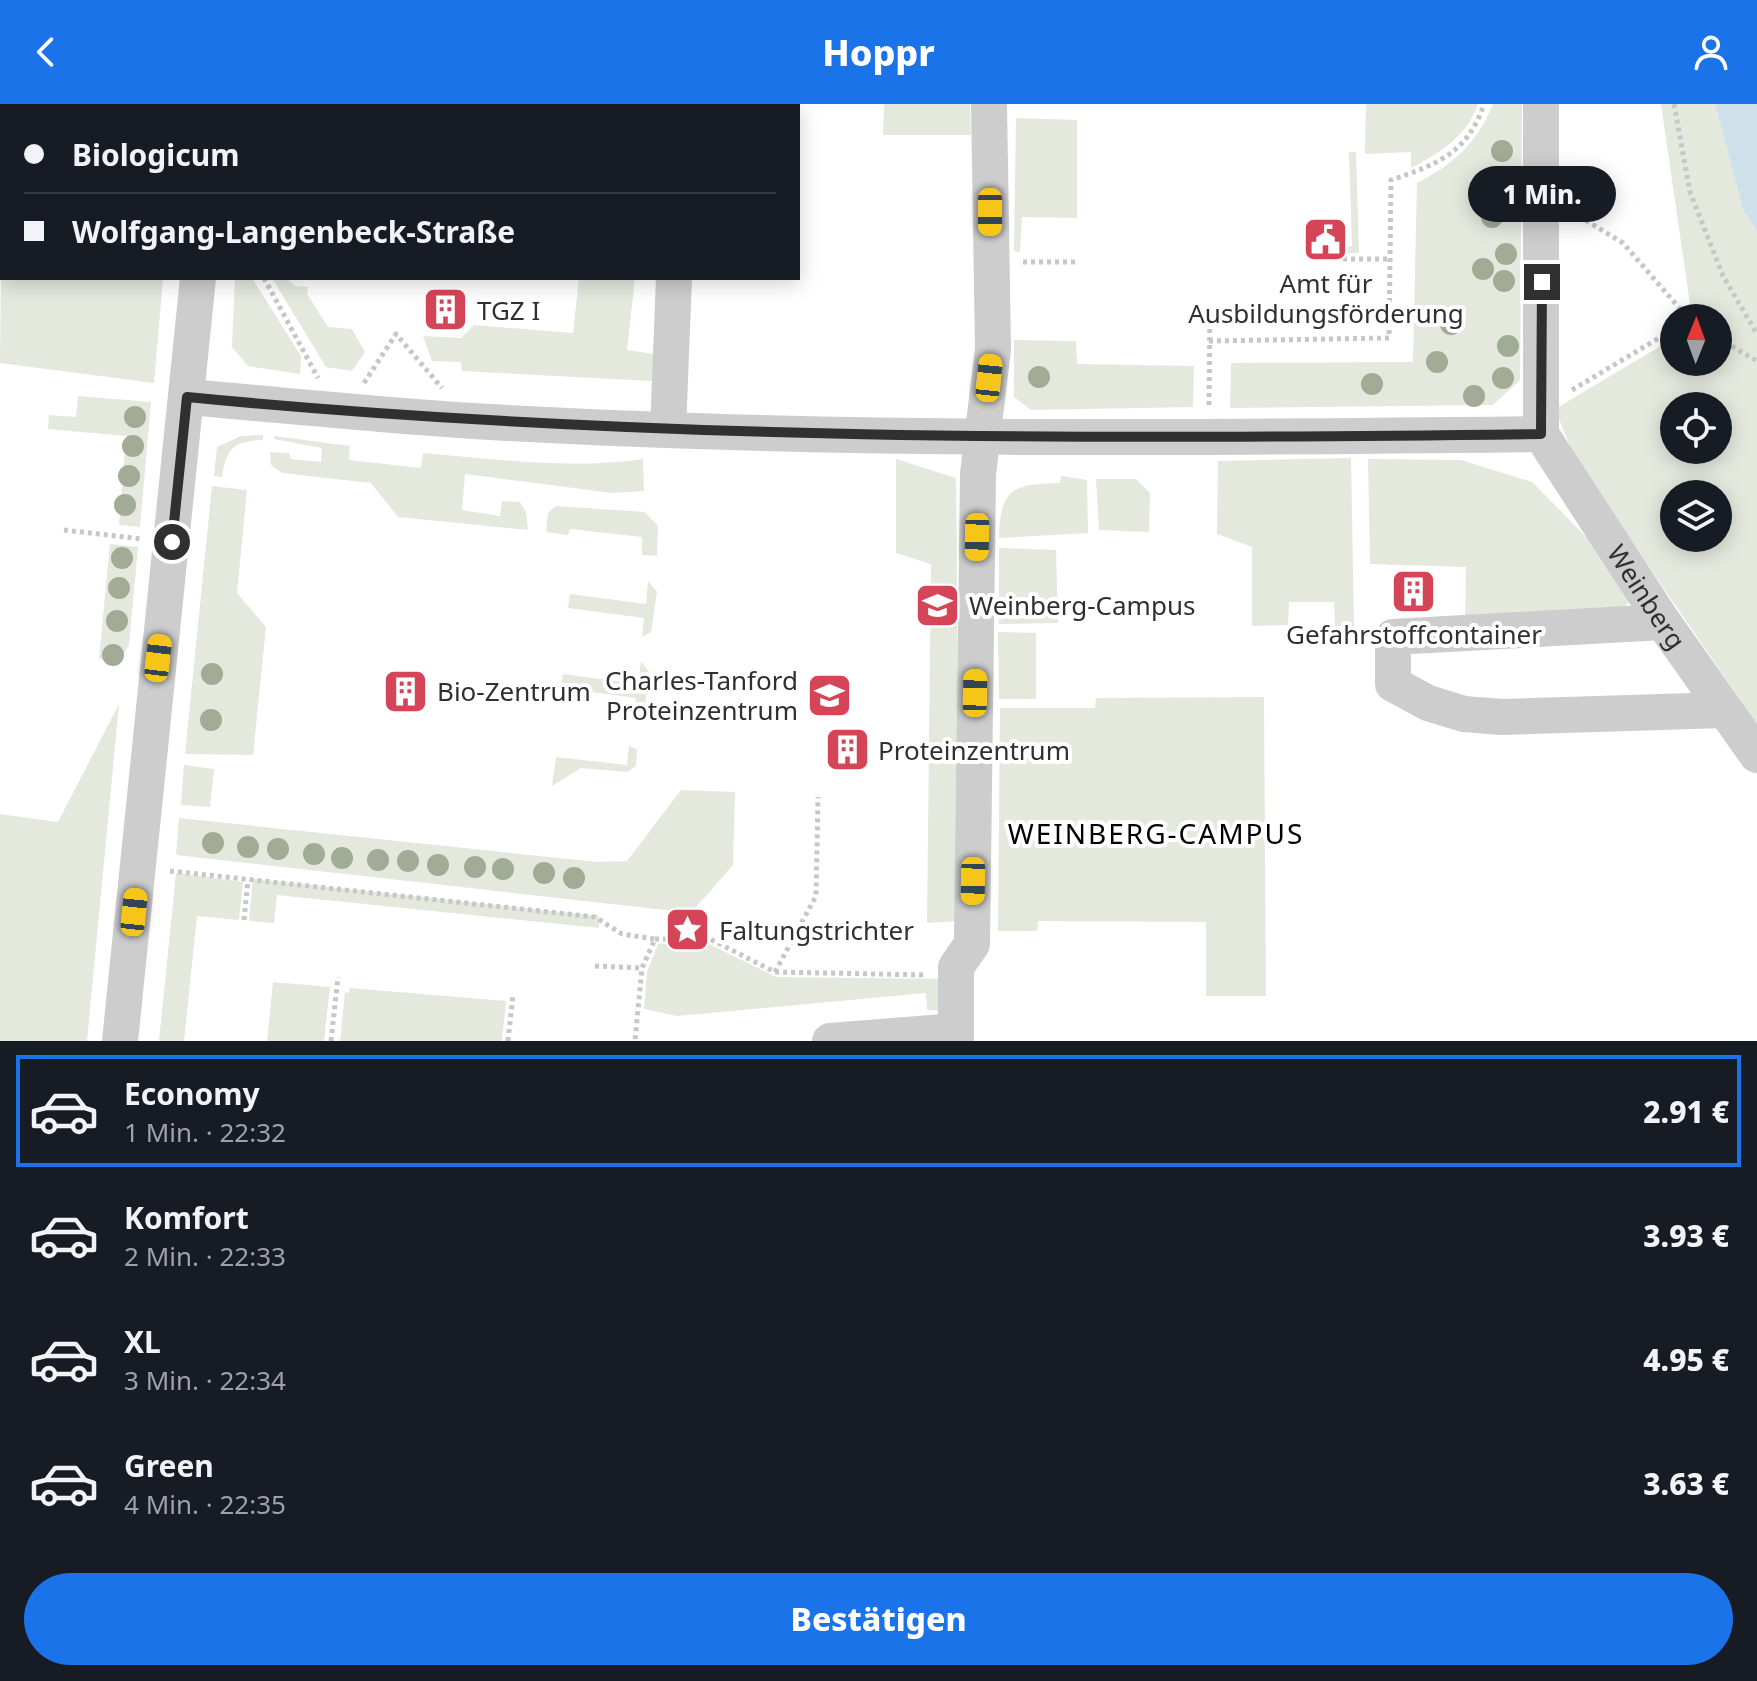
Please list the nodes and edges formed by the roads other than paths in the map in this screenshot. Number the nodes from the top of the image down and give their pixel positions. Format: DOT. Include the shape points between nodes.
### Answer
graph roads {
  1 [pos="989,104"];
  2 [pos="1541,104"];
  3 [pos="198,280"];
  4 [pos="674,280"];
  5 [pos="187,397"];
  6 [pos="668,430"];
  7 [pos="1541,434"];
  8 [pos="983,436"];
  9 [pos="1663,622"];
  10 [pos="1725,710"];
  11 [pos="1757,755"];
  12 [pos="956,1036"];
  13 [pos="120,1041"];
  14 [pos="830,1041"];
  1 -- 8 [label="street" via="993,349"];
  2 -- 7 [label="street"];
  3 -- 5 [label="street"];
  4 -- 6 [label="street"];
  5 -- 6 [label="street" via="470,421"];
  5 -- 13 [label="street"];
  6 -- 8 [label="street"];
  7 -- 8 [label="street"];
  7 -- 9 [label="street, Weinberg"];
  8 -- 12 [label="street" via="978,474 972,944 956,967"];
  9 -- 10 [label="street, Weinberg"];
  9 -- 10 [label="street" via="1393,637 1393,684 1464,714 1502,717"];
  10 -- 11 [label="street, Weinberg"];
  12 -- 14 [label="street"];
}
